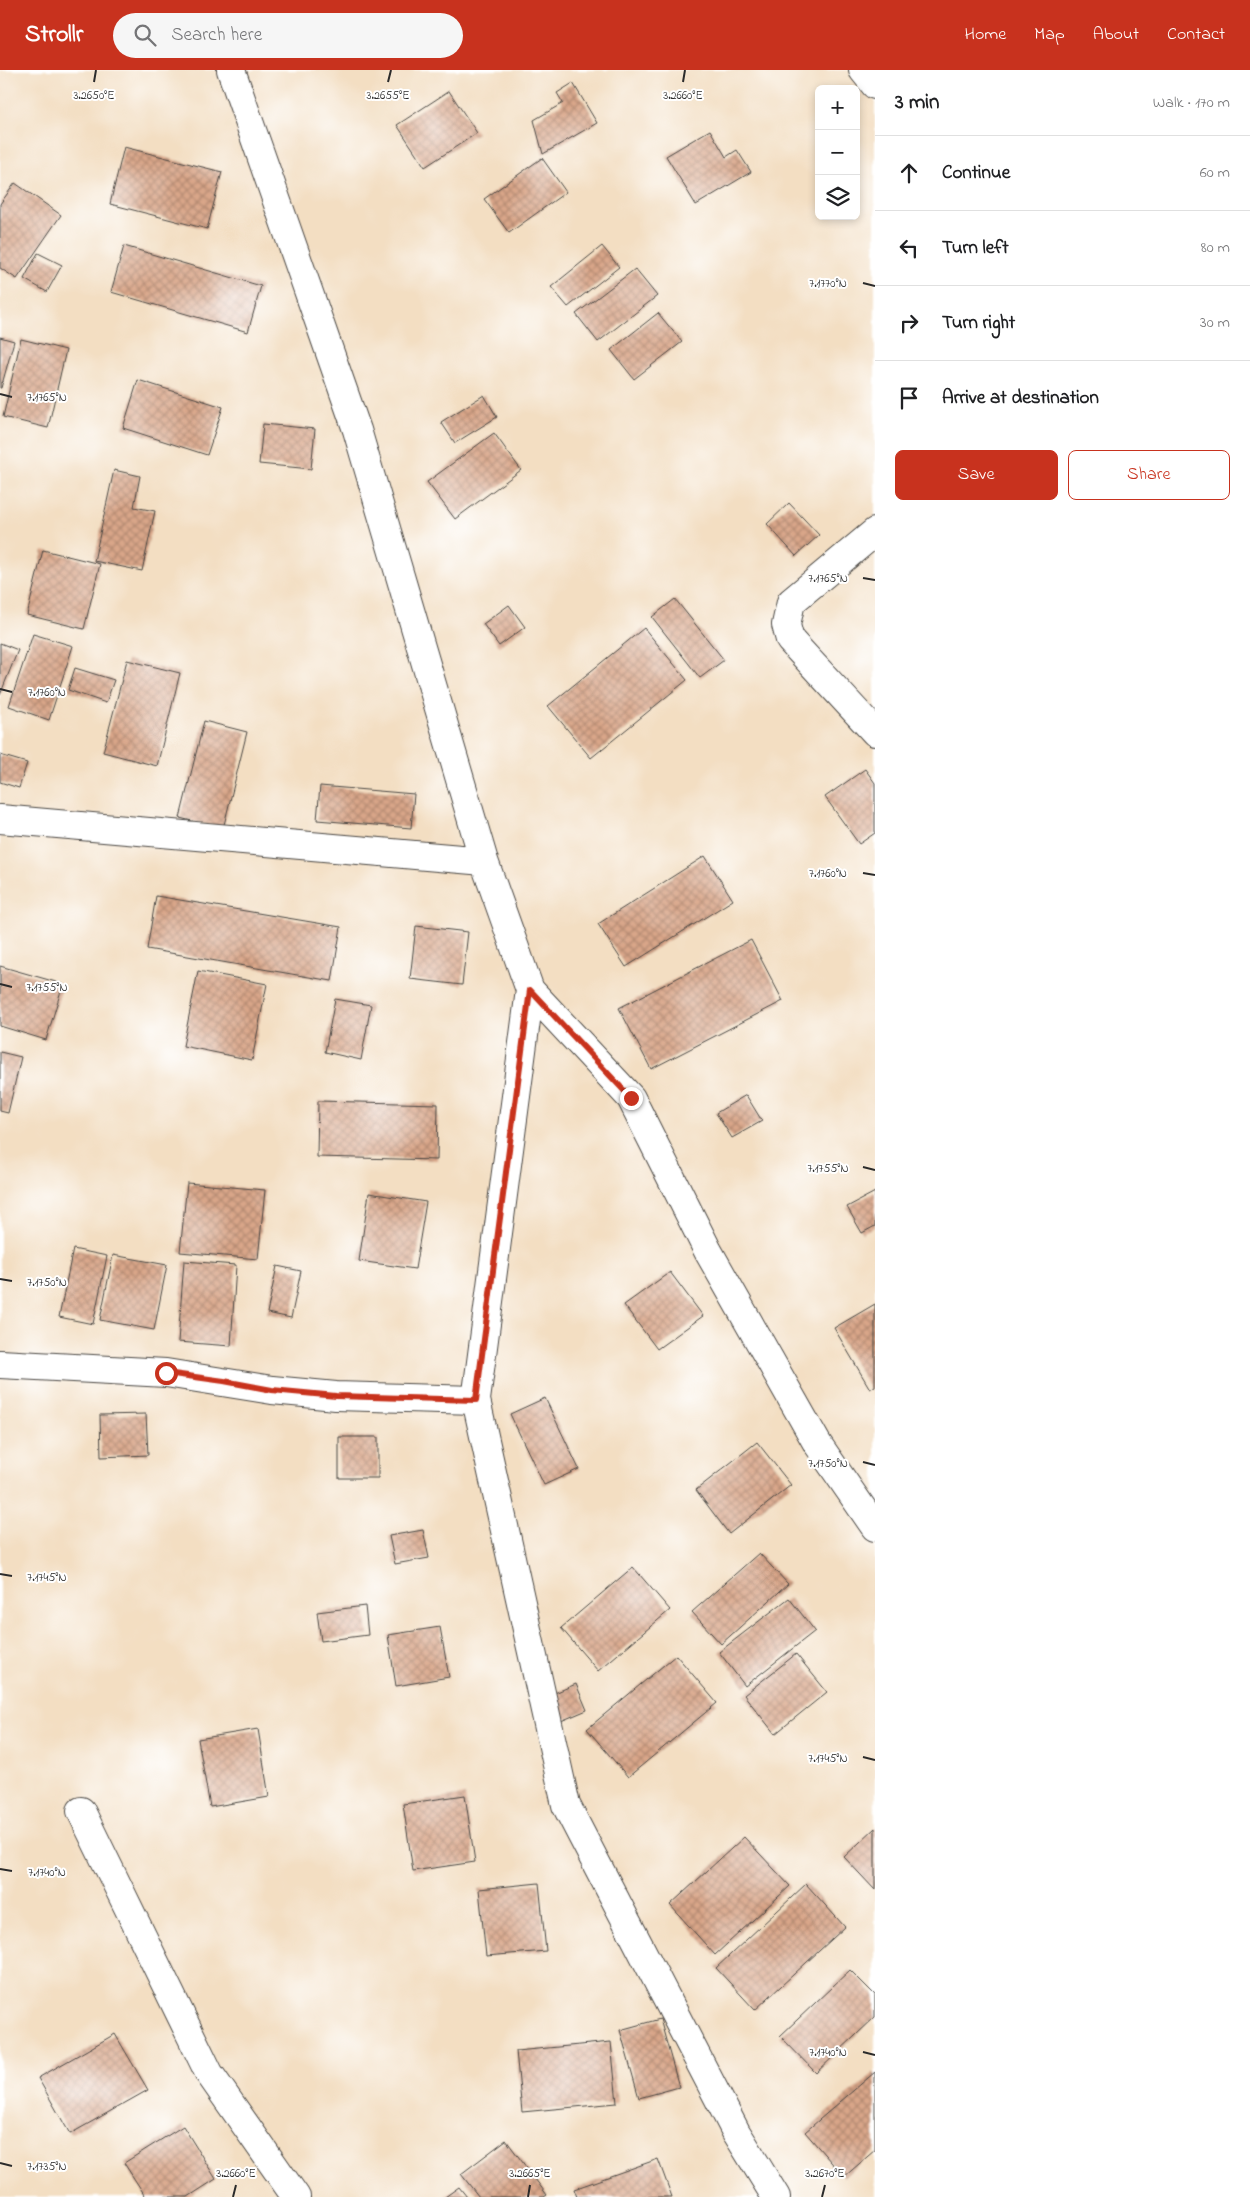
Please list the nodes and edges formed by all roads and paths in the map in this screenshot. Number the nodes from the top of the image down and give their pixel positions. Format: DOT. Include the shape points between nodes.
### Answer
graph roads {
  1 [pos="231,70"];
  2 [pos="863,70"];
  3 [pos="875,85"];
  4 [pos="875,532"];
  5 [pos="875,732"];
  6 [pos="0,819"];
  7 [pos="484,861"];
  8 [pos="530,990"];
  9 [pos="0,1364"];
  10 [pos="476,1400"];
  11 [pos="875,1527"];
  12 [pos="81,1811"];
  13 [pos="296,2197"];
  14 [pos="776,2197"];
  1 -- 7 [label="street" via="357,430"];
  2 -- 3 [label="street"];
  4 -- 5 [label="street" via="791,602 786,625 790,640"];
  6 -- 7 [label="street"];
  7 -- 8 [label="street"];
  8 -- 10 [label="street"];
  8 -- 11 [label="street" via="631,1098 712,1259 818,1443"];
  9 -- 10 [label="street" via="166,1373 272,1390 336,1396"];
  10 -- 14 [label="street" via="566,1805 736,2132"];
  12 -- 13 [label="street" via="209,2073"];
}
